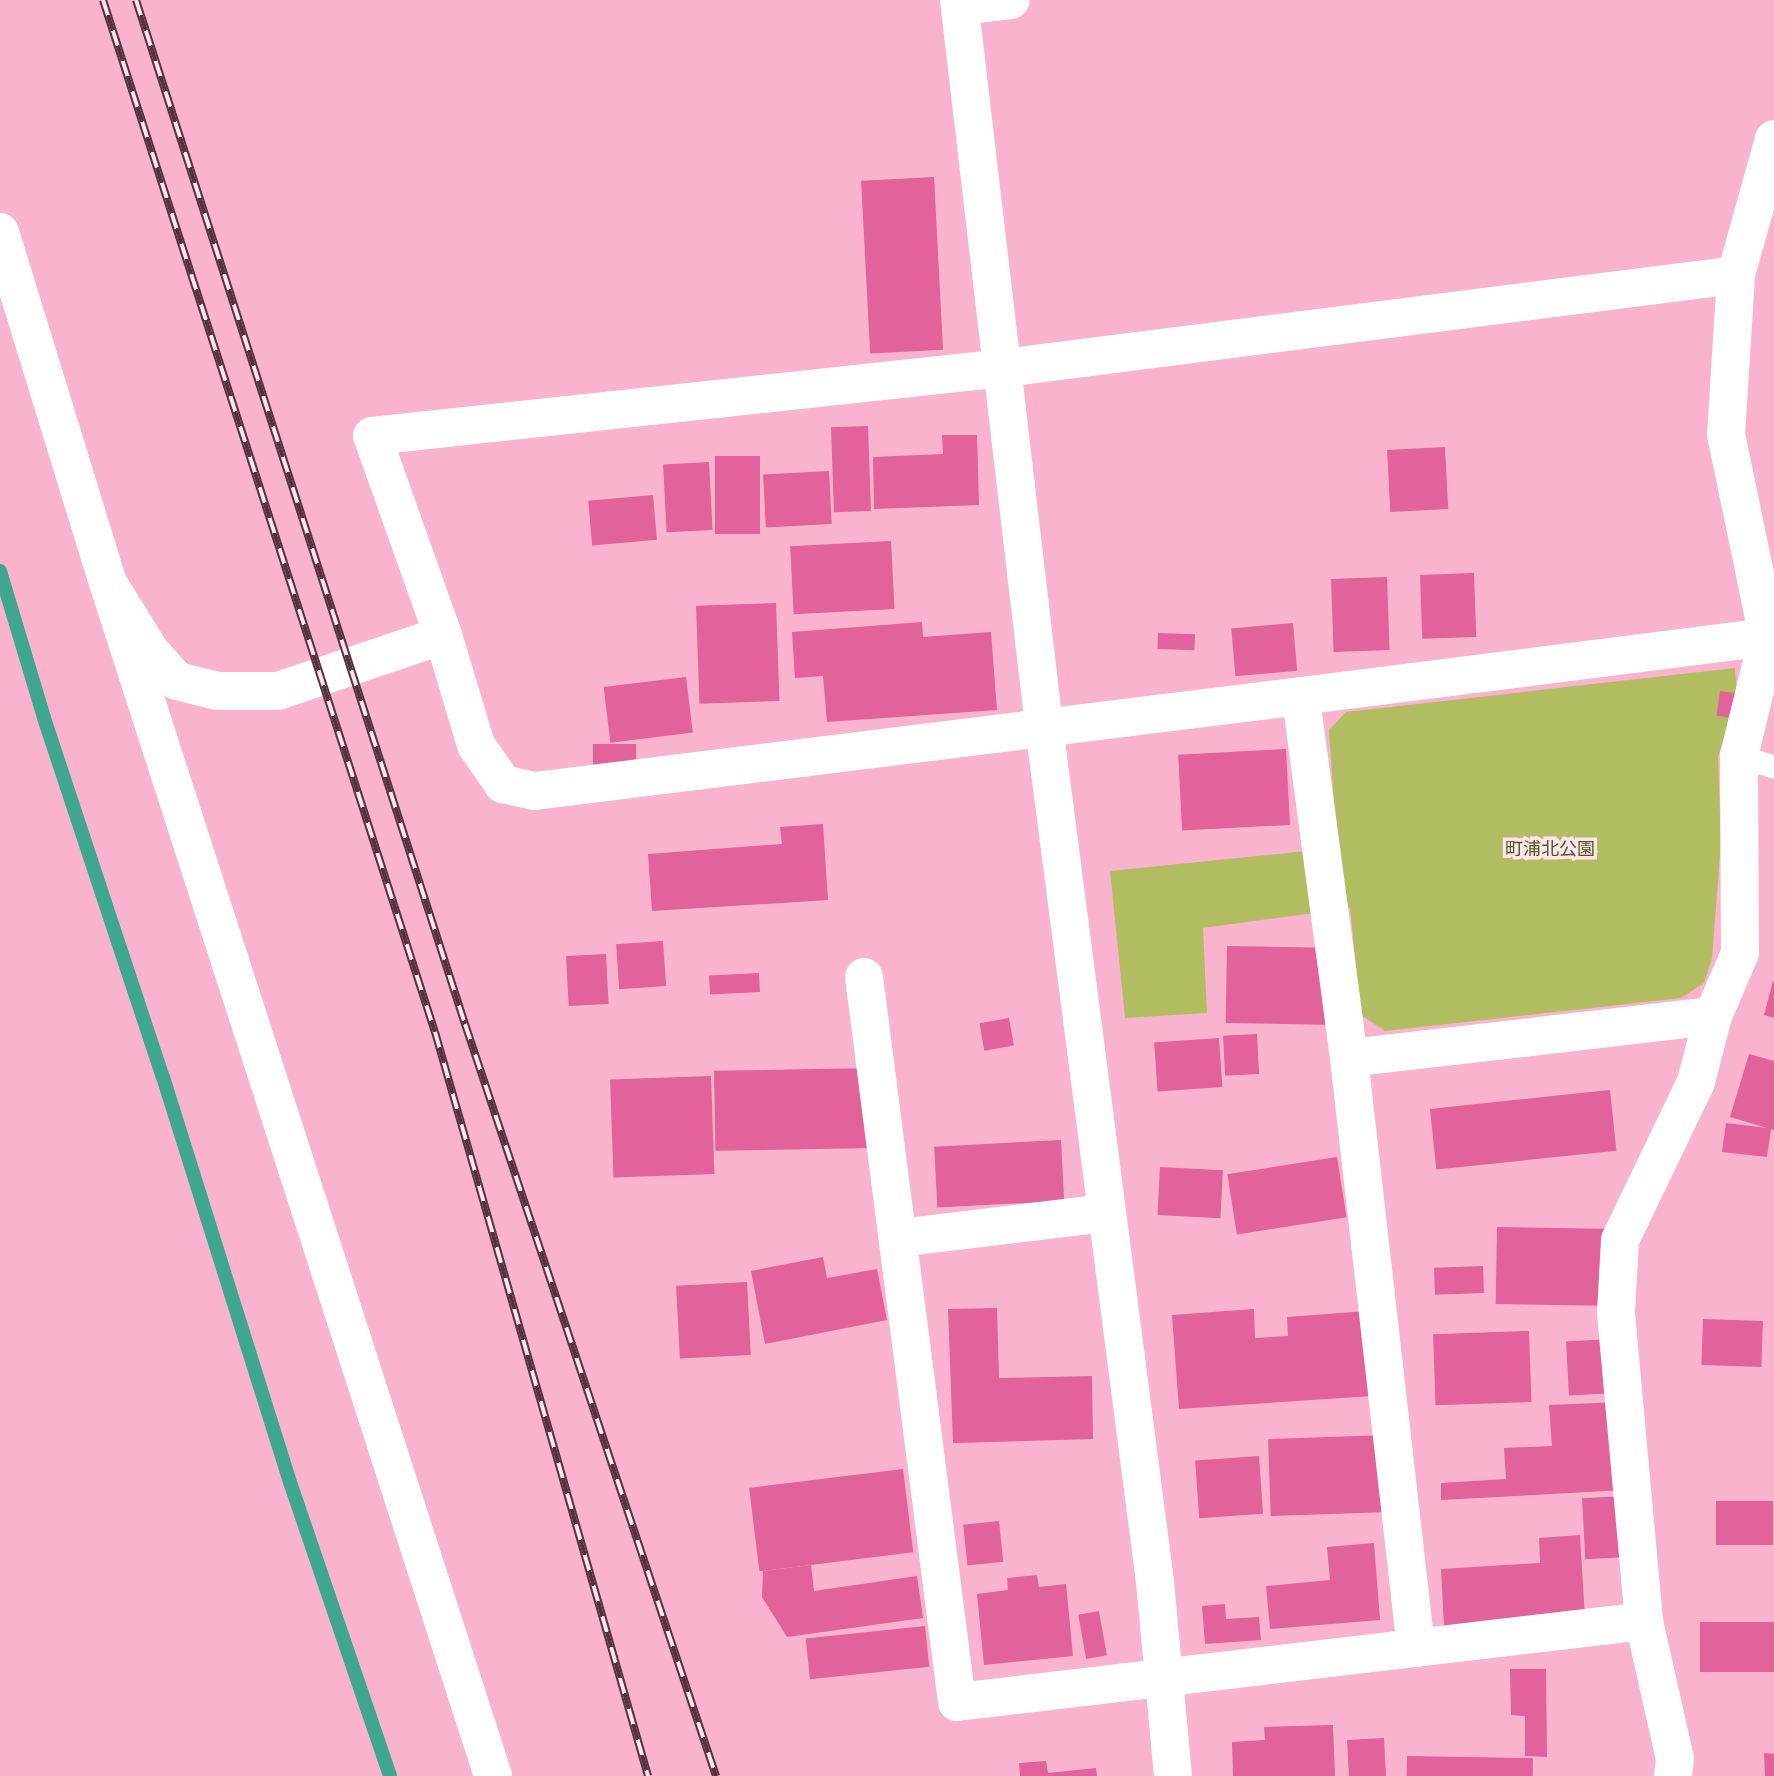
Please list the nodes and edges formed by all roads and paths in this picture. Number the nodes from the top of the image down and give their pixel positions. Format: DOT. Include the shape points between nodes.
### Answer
graph roads {
  1 [pos="1011,0"];
  2 [pos="959,3"];
  3 [pos="1774,139"];
  4 [pos="0,232"];
  5 [pos="1736,275"];
  6 [pos="1004,368"];
  7 [pos="108,583"];
  8 [pos="443,635"];
  9 [pos="1768,637"];
  10 [pos="1301,696"];
  11 [pos="1045,726"];
  12 [pos="1756,762"];
  13 [pos="864,977"];
  14 [pos="1713,1016"];
  15 [pos="1349,1058"];
  16 [pos="1106,1213"];
  17 [pos="899,1238"];
  18 [pos="1644,1621"];
  19 [pos="1416,1648"];
  20 [pos="1164,1679"];
  21 [pos="493,1776"];
  22 [pos="1173,1776"];
  23 [pos="1673,1776"];
  1 -- 2 [label="street"];
  2 -- 6 [label="street"];
  3 -- 5 [label="street"];
  4 -- 7 [label="street"];
  5 -- 6 [label="street"];
  5 -- 9 [label="street" via="1726,435"];
  6 -- 8 [label="street" via="372,436"];
  6 -- 11 [label="street"];
  7 -- 8 [label="street" via="150,651 177,681 218,691 278,691"];
  7 -- 21 [label="street"];
  8 -- 11 [label="street" via="476,745 503,784 535,791"];
  9 -- 10 [label="street"];
  9 -- 12 [label="street"];
  10 -- 11 [label="street"];
  10 -- 15 [label="street"];
  11 -- 16 [label="street"];
  12 -- 14 [label="street" via="1740,953"];
  13 -- 17 [label="street"];
  14 -- 15 [label="street"];
  14 -- 18 [label="street" via="1696,1082 1620,1240 1616,1312"];
  15 -- 19 [label="street"];
  16 -- 17 [label="street"];
  16 -- 20 [label="street"];
  17 -- 20 [label="street" via="957,1702"];
  18 -- 19 [label="street"];
  18 -- 23 [label="street" via="1675,1759"];
  19 -- 20 [label="street"];
  20 -- 22 [label="street"];
}
